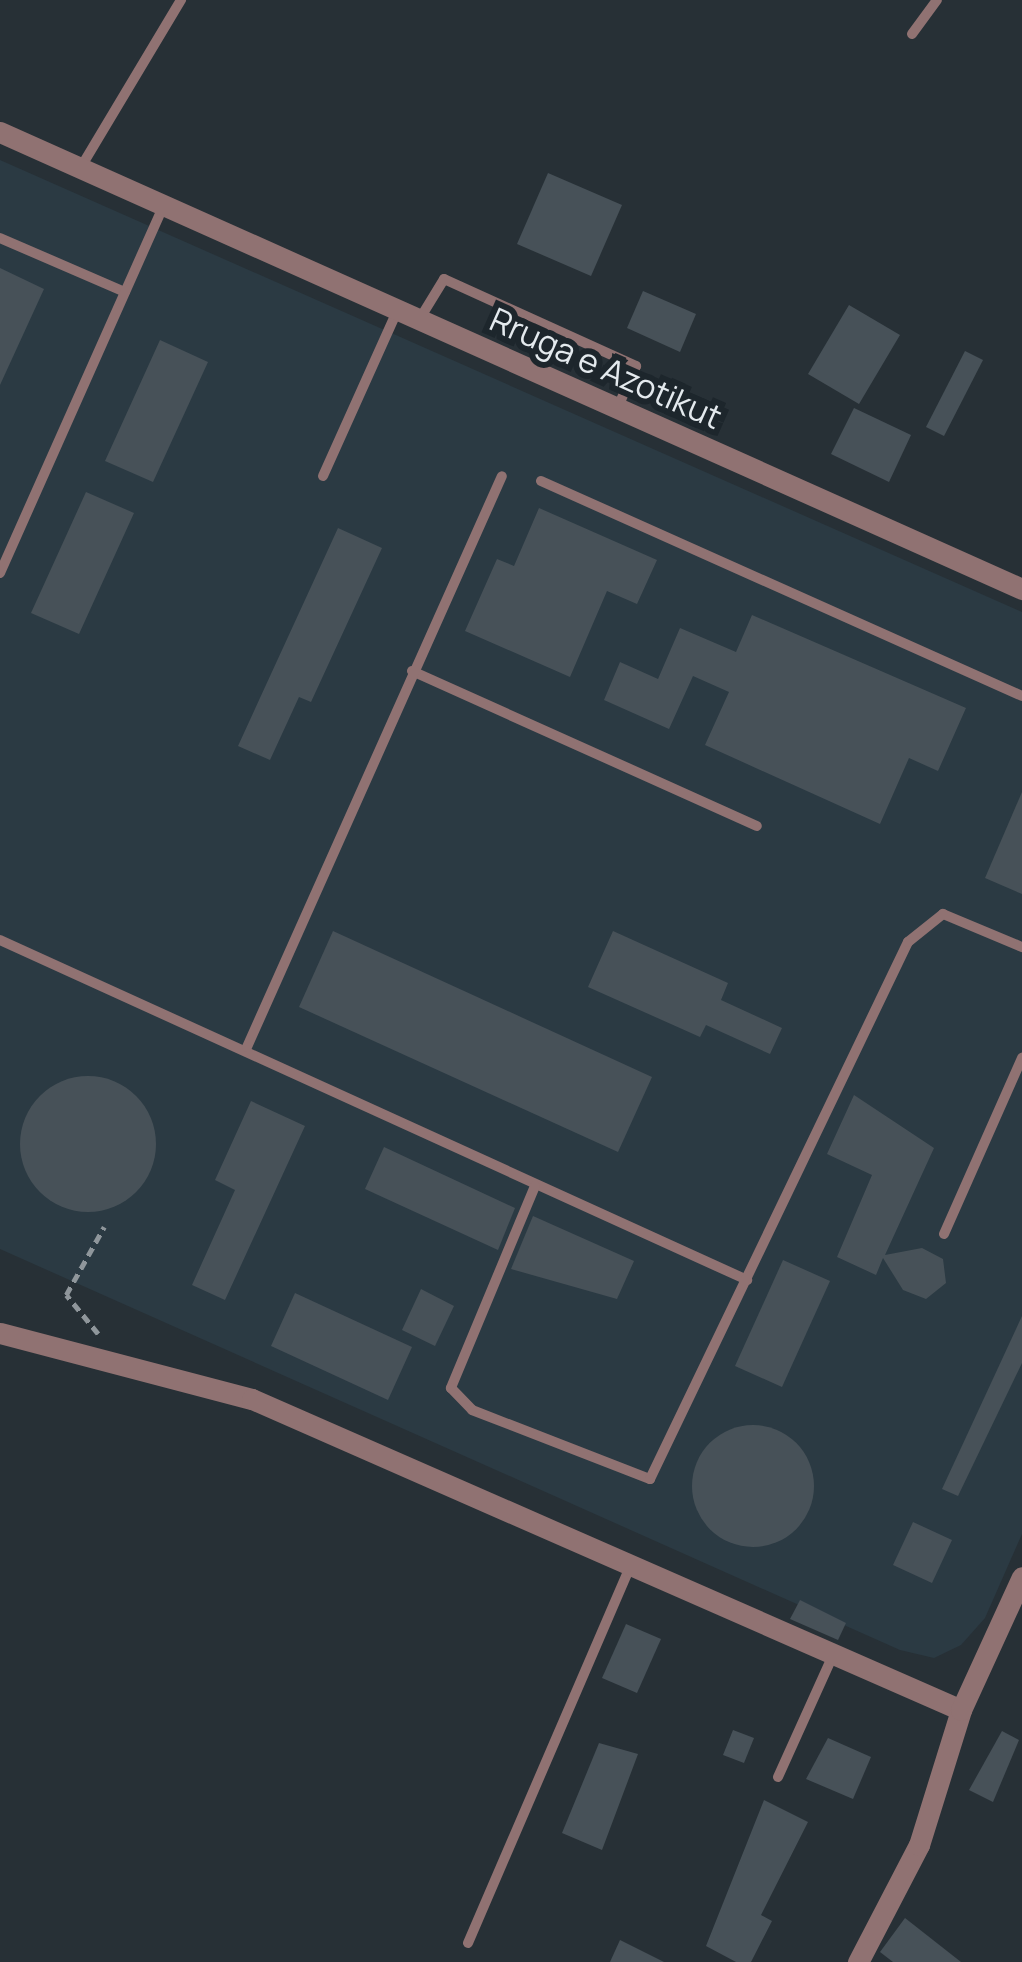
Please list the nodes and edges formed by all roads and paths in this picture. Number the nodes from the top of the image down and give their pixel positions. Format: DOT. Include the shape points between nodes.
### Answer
graph roads {
  1 [pos="181,0"];
  2 [pos="938,0"];
  3 [pos="913,34"];
  4 [pos="0,132"];
  5 [pos="80,169"];
  6 [pos="164,207"];
  7 [pos="0,238"];
  8 [pos="125,292"];
  9 [pos="397,311"];
  10 [pos="419,320"];
  11 [pos="617,409"];
  12 [pos="323,476"];
  13 [pos="502,476"];
  14 [pos="541,482"];
  15 [pos="0,572"];
  16 [pos="1022,590"];
  17 [pos="412,671"];
  18 [pos="1022,696"];
  19 [pos="757,826"];
  20 [pos="0,940"];
  21 [pos="1022,947"];
  22 [pos="247,1047"];
  23 [pos="1022,1058"];
  24 [pos="535,1186"];
  25 [pos="104,1227"];
  26 [pos="944,1234"];
  27 [pos="747,1280"];
  28 [pos="0,1333"];
  29 [pos="122,1369"];
  30 [pos="630,1566"];
  31 [pos="1022,1577"];
  32 [pos="833,1654"];
  33 [pos="962,1710"];
  34 [pos="778,1777"];
  35 [pos="468,1943"];
  36 [pos="858,1962"];
  1 -- 5 [label="lane"];
  2 -- 3 [label="lane"];
  4 -- 5 [label="street, Rruga e Azotikut"];
  5 -- 6 [label="street, Rruga e Azotikut"];
  6 -- 8 [label="lane"];
  6 -- 9 [label="street, Rruga e Azotikut"];
  7 -- 8 [label="lane"];
  8 -- 15 [label="lane"];
  9 -- 10 [label="street, Rruga e Azotikut"];
  9 -- 12 [label="lane"];
  10 -- 11 [label="street, Rruga e Azotikut"];
  10 -- 11 [label="lane" via="444,279 637,366"];
  11 -- 16 [label="street, Rruga e Azotikut"];
  13 -- 17 [label="lane"];
  14 -- 18 [label="lane"];
  17 -- 19 [label="lane"];
  17 -- 22 [label="lane"];
  20 -- 22 [label="lane"];
  21 -- 27 [label="lane" via="943,914 908,942"];
  22 -- 24 [label="lane"];
  23 -- 26 [label="lane"];
  24 -- 27 [label="lane"];
  24 -- 27 [label="lane" via="448,1375 472,1410 650,1479"];
  25 -- 29 [label="path" via="66,1295"];
  28 -- 29 [label="street"];
  29 -- 30 [label="street" via="252,1399"];
  30 -- 32 [label="street"];
  30 -- 35 [label="lane"];
  31 -- 33 [label="street"];
  32 -- 33 [label="street"];
  32 -- 34 [label="lane"];
  33 -- 36 [label="street" via="937,1802"];
}
